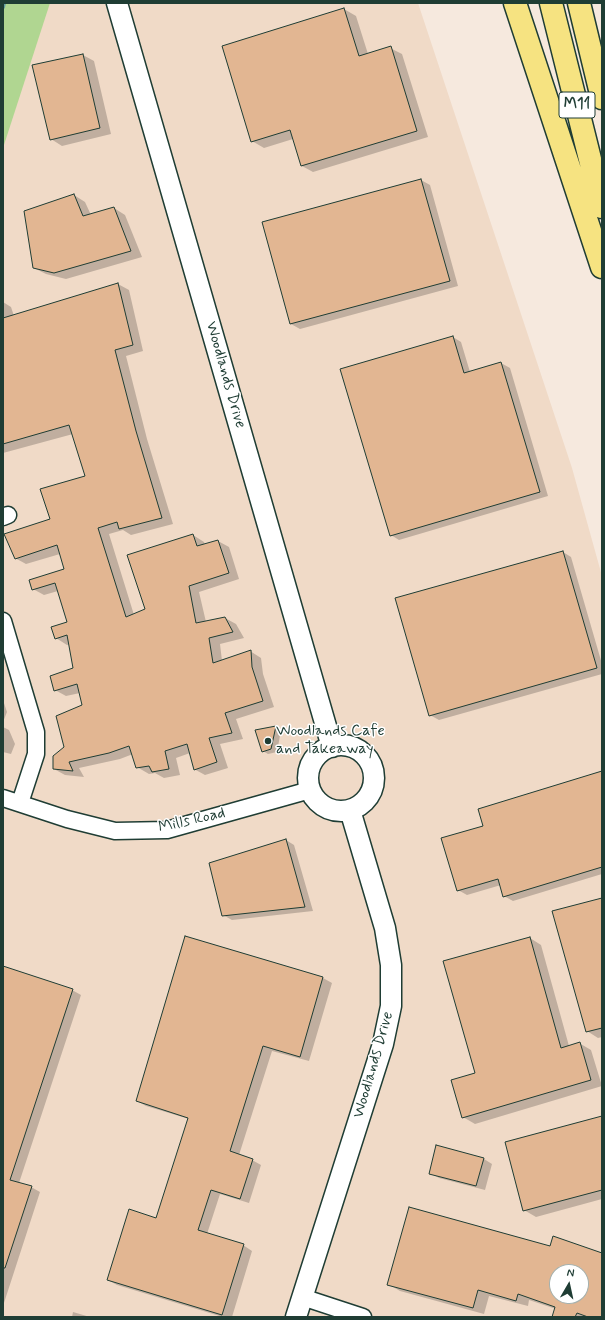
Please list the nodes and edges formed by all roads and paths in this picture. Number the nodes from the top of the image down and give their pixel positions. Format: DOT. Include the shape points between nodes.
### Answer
graph roads {
  1 [pos="117,3"];
  2 [pos="515,3"];
  3 [pos="551,3"];
  4 [pos="578,3"];
  5 [pos="602,98"];
  6 [pos="602,208"];
  7 [pos="602,267"];
  8 [pos="3,621"];
  9 [pos="332,746"];
  10 [pos="310,790"];
  11 [pos="3,798"];
  12 [pos="20,803"];
  13 [pos="350,810"];
  14 [pos="302,1297"];
  15 [pos="296,1317"];
  16 [pos="363,1317"];
  1 -- 9 [label="street, Woodlands Drive"];
  2 -- 7 [label="highway"];
  3 -- 6 [label="highway, M11"];
  4 -- 5 [label="highway, M11"];
  8 -- 12 [label="street" via="36,732 36,754"];
  9 -- 10 [label="street" via="313,760 308,779"];
  9 -- 13 [label="street" via="351,746 362,751 374,769 373,789 368,798 360,806"];
  10 -- 12 [label="street, Mills Road" via="167,830 115,831 67,819"];
  10 -- 13 [label="street" via="322,805 331,810"];
  11 -- 12 [label="street, Mills Road"];
  13 -- 14 [label="street, Woodlands Drive" via="385,928 391,965 391,1006 383,1044"];
  14 -- 15 [label="street, Woodlands Drive"];
  14 -- 16 [label="street"];
}
